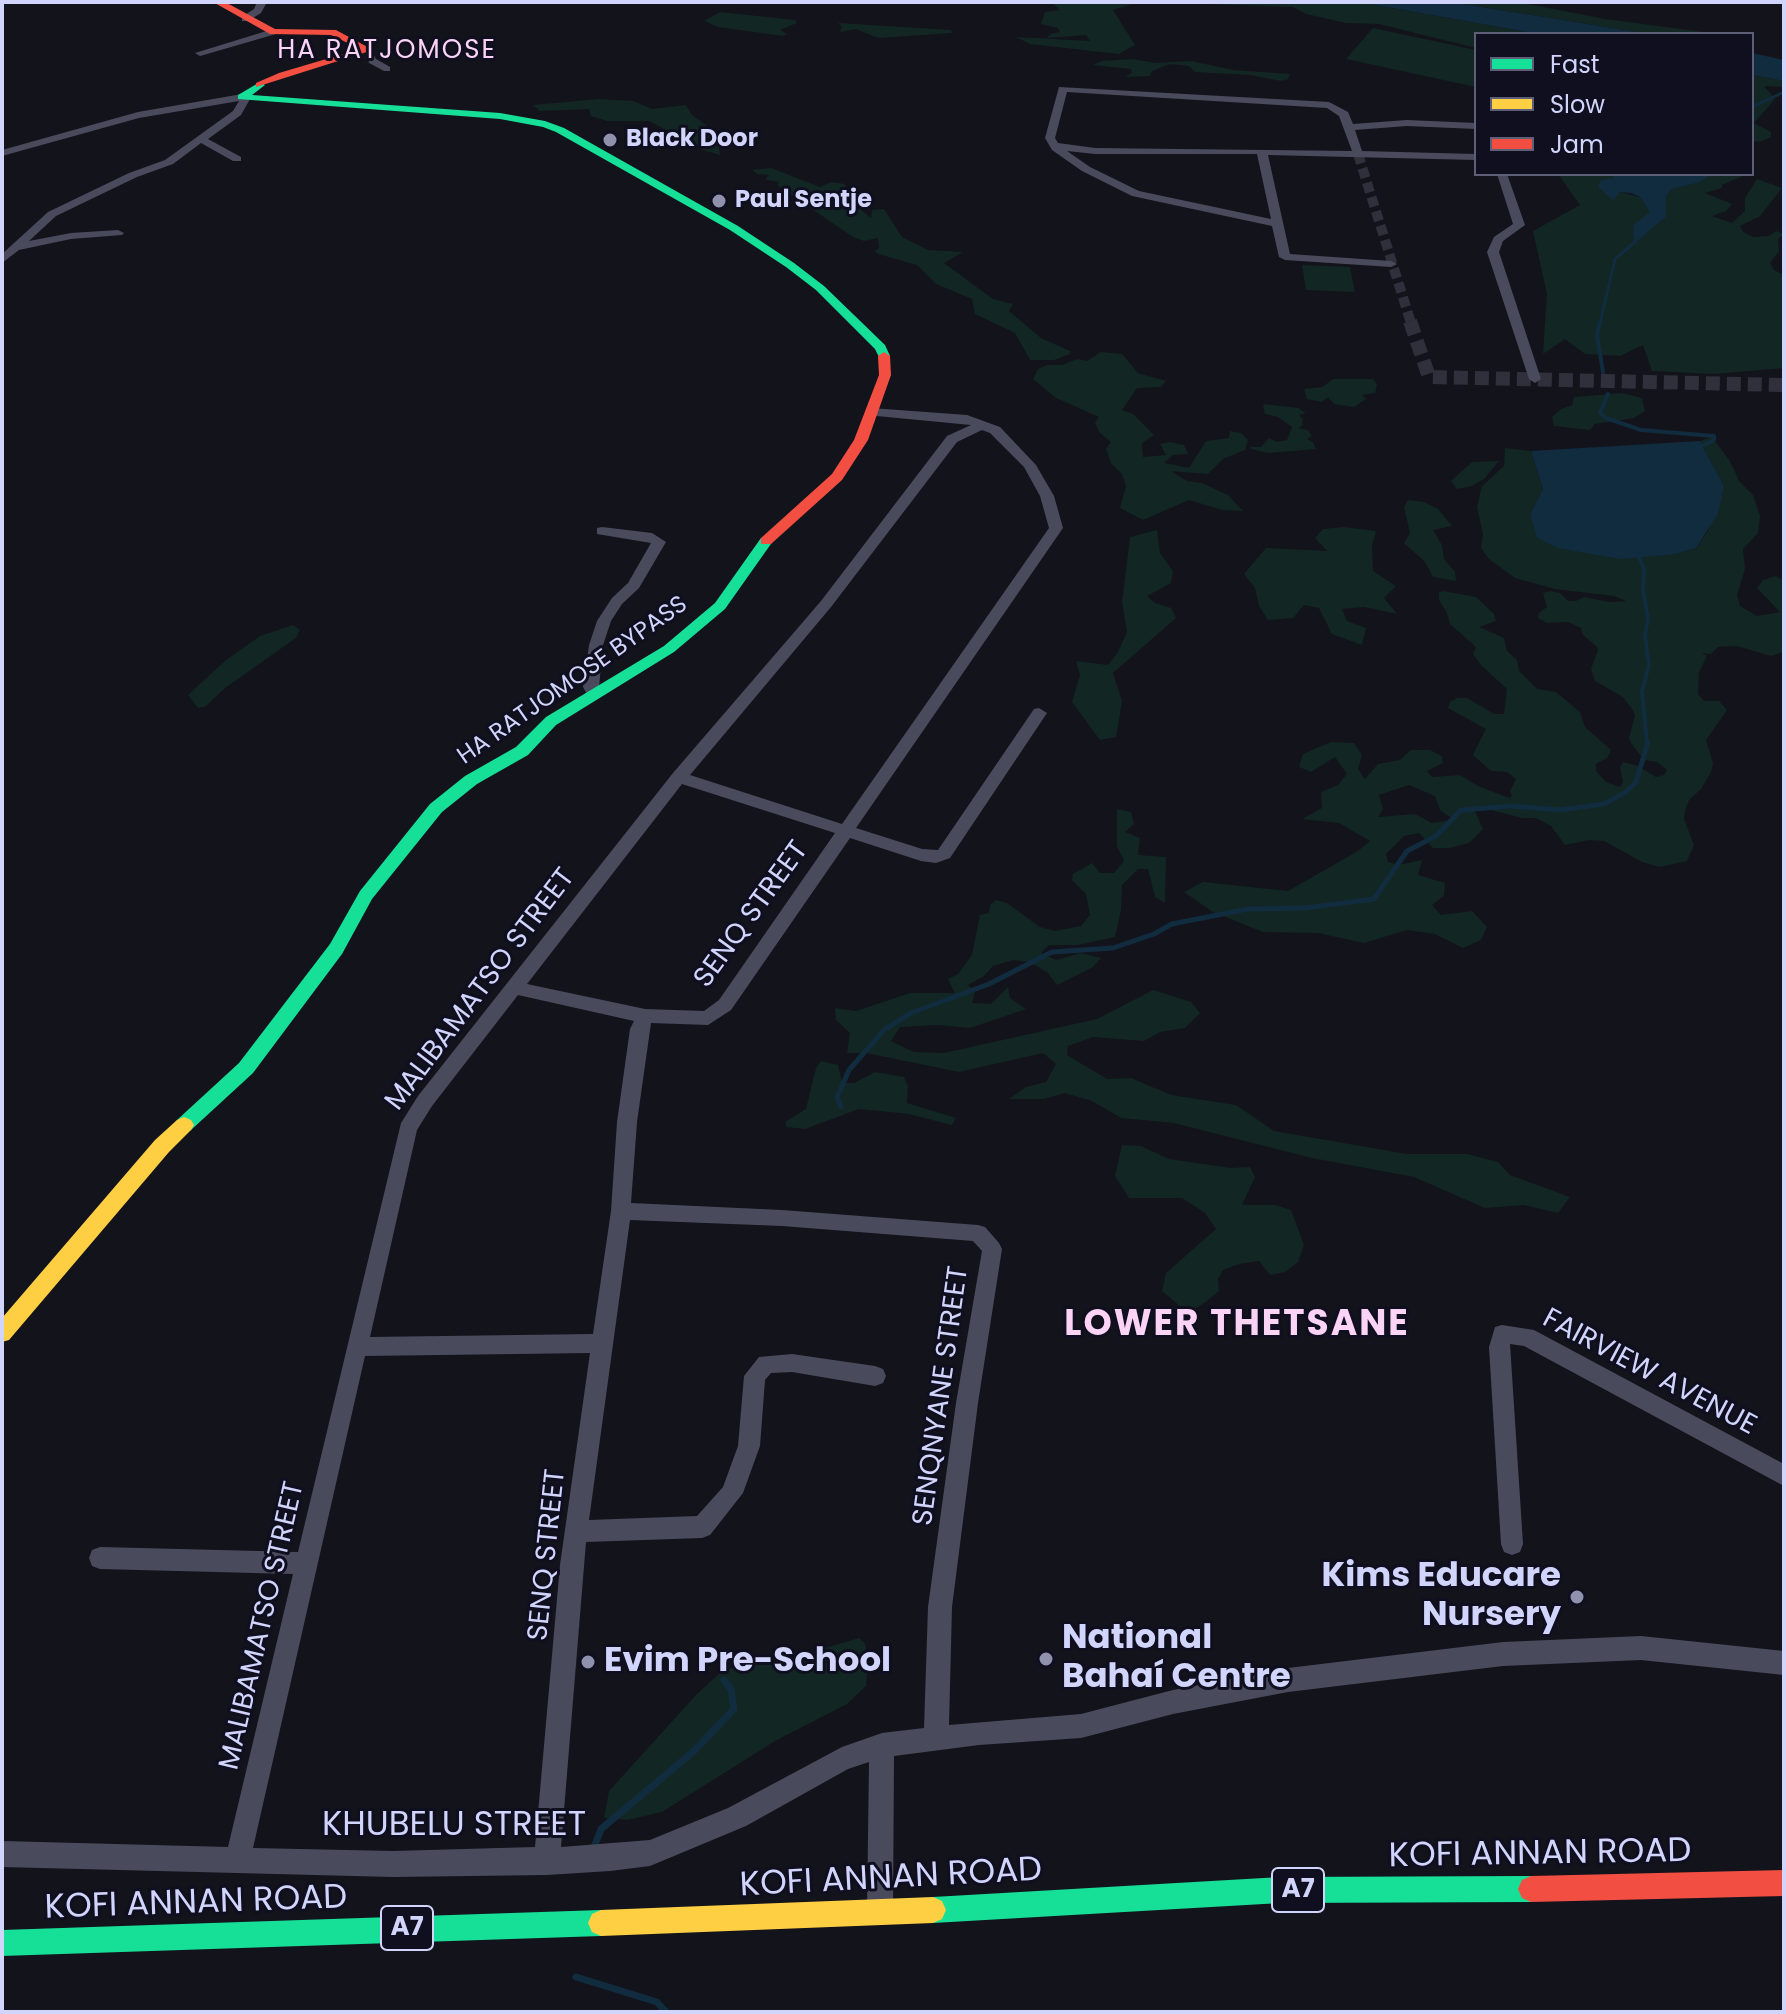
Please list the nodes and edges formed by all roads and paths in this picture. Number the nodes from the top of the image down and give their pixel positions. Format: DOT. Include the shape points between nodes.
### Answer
graph roads {
  1 [pos="218,2"];
  2 [pos="262,2"];
  3 [pos="245,19"];
  4 [pos="273,32"];
  5 [pos="368,52"];
  6 [pos="200,53"];
  7 [pos="387,69"];
  8 [pos="244,98"];
  9 [pos="1474,126"];
  10 [pos="1349,127"];
  11 [pos="201,139"];
  12 [pos="1054,146"];
  13 [pos="1095,151"];
  14 [pos="2,153"];
  15 [pos="1262,153"];
  16 [pos="1358,154"];
  17 [pos="1474,157"];
  18 [pos="237,159"];
  19 [pos="1075,161"];
  20 [pos="1503,176"];
  21 [pos="1276,223"];
  22 [pos="118,233"];
  23 [pos="18,247"];
  24 [pos="2,260"];
  25 [pos="1391,264"];
  26 [pos="1535,379"];
  27 [pos="871,412"];
  28 [pos="984,424"];
  29 [pos="602,531"];
  30 [pos="593,693"];
  31 [pos="1039,713"];
  32 [pos="679,777"];
  33 [pos="846,831"];
  34 [pos="516,988"];
  35 [pos="645,1016"];
  36 [pos="621,1211"];
  37 [pos="2,1333"];
  38 [pos="603,1343"];
  39 [pos="356,1347"];
  40 [pos="875,1376"];
  41 [pos="1784,1476"];
  42 [pos="576,1531"];
  43 [pos="1512,1544"];
  44 [pos="100,1558"];
  45 [pos="306,1563"];
  46 [pos="1784,1663"];
  47 [pos="936,1738"];
  48 [pos="882,1745"];
  49 [pos="2,1854"];
  50 [pos="238,1859"];
  51 [pos="547,1862"];
  52 [pos="1784,1883"];
  53 [pos="880,1911"];
  54 [pos="2,1943"];
  1 -- 3 [label="street"];
  2 -- 3 [label="street"];
  3 -- 4 [label="street"];
  4 -- 5 [label="street" via="333,32"];
  4 -- 6 [label="street"];
  5 -- 7 [label="street" via="372,61"];
  5 -- 8 [label="street" via="282,75"];
  8 -- 11 [label="street" via="237,113"];
  8 -- 14 [label="street" via="138,115"];
  8 -- 27 [label="street, HA RATJOMOSE BYPASS" via="500,116 560,130 734,228 820,288 881,348 885,375"];
  9 -- 10 [label="street"];
  10 -- 12 [label="street" via="1344,114 1329,105 1063,89 1050,138"];
  10 -- 16 [label="street"];
  11 -- 18 [label="street"];
  11 -- 23 [label="street" via="157,168 52,214"];
  12 -- 13 [label="street"];
  12 -- 19 [label="street"];
  13 -- 15 [label="street"];
  13 -- 19 [label="street"];
  15 -- 16 [label="street"];
  15 -- 21 [label="street"];
  16 -- 17 [label="street"];
  19 -- 21 [label="street" via="1136,194"];
  20 -- 26 [label="street" via="1519,225 1498,239 1493,252"];
  21 -- 25 [label="street" via="1285,257"];
  22 -- 23 [label="street"];
  23 -- 24 [label="street"];
  27 -- 28 [label="street"];
  27 -- 30 [label="street, HA RATJOMOSE BYPASS" via="861,440 837,477 771,534 720,606 669,649"];
  28 -- 32 [label="street, MALIBAMATSO STREET" via="952,439 826,604"];
  28 -- 33 [label="street, SENQ STREET" via="1029,465 1047,496 1056,528"];
  29 -- 30 [label="street" via="659,542 634,585 604,621 596,645"];
  30 -- 37 [label="street, HA RATJOMOSE BYPASS" via="551,721 522,751 471,780 436,808 366,895 336,949 246,1068 162,1146"];
  31 -- 33 [label="street" via="944,854 921,855"];
  32 -- 33 [label="street"];
  32 -- 34 [label="street, MALIBAMATSO STREET"];
  33 -- 35 [label="street, SENQ STREET" via="725,1005 708,1018"];
  34 -- 35 [label="street"];
  34 -- 39 [label="street, MALIBAMATSO STREET" via="408,1128"];
  35 -- 36 [label="street, SENQ STREET" via="627,1122"];
  36 -- 38 [label="street, SENQ STREET"];
  36 -- 47 [label="street, SENQNYANE STREET" via="978,1233 992,1249 940,1607"];
  38 -- 39 [label="street"];
  38 -- 42 [label="street, SENQ STREET"];
  39 -- 45 [label="street, MALIBAMATSO STREET"];
  40 -- 42 [label="street" via="766,1364 755,1376 749,1446 732,1493 702,1527"];
  41 -- 43 [label="street, FAIRVIEW AVENUE" via="1540,1343 1502,1334"];
  42 -- 51 [label="street, SENQ STREET"];
  44 -- 45 [label="street"];
  45 -- 50 [label="street, MALIBAMATSO STREET"];
  46 -- 47 [label="street, KHUBELU STREET" via="1641,1648 1503,1654 1288,1680 1081,1726"];
  47 -- 48 [label="street, KHUBELU STREET"];
  48 -- 51 [label="street, KHUBELU STREET" via="842,1759 737,1817 650,1853"];
  48 -- 53 [label="street"];
  49 -- 50 [label="street, KHUBELU STREET"];
  50 -- 51 [label="street, KHUBELU STREET"];
  52 -- 53 [label="street, KOFI ANNAN ROAD / A7" via="1281,1890"];
  53 -- 54 [label="street, KOFI ANNAN ROAD / A7"];
}
